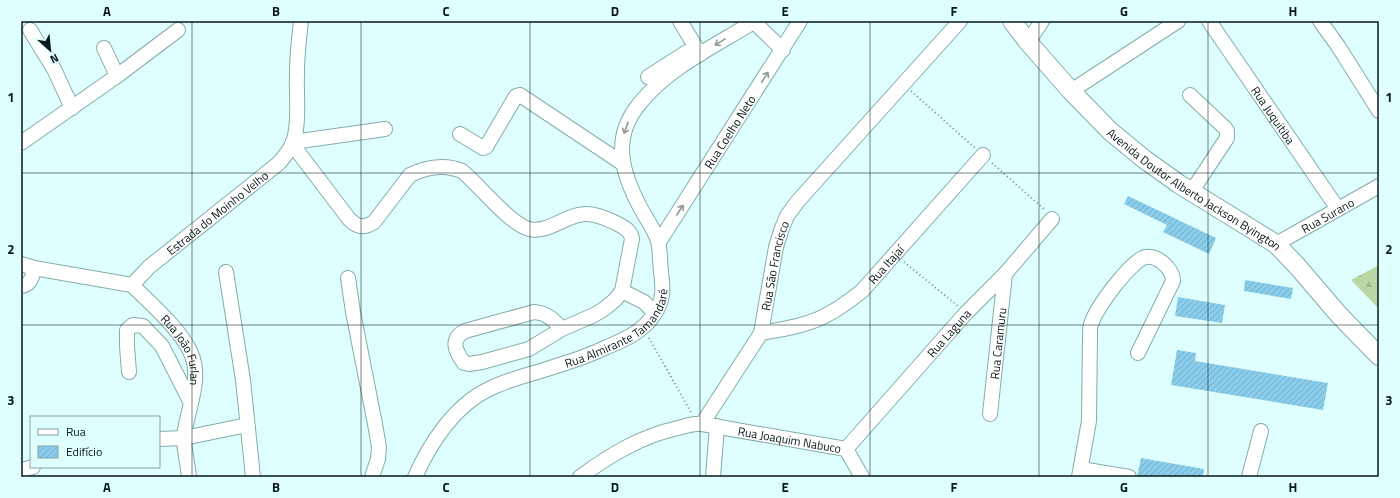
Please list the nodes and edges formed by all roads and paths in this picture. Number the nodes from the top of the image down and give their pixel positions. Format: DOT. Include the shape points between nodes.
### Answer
graph roads {
  1 [pos="301,21"];
  2 [pos="680,21"];
  3 [pos="754,21"];
  4 [pos="800,21"];
  5 [pos="960,21"];
  6 [pos="1012,21"];
  7 [pos="1042,21"];
  8 [pos="1178,21"];
  9 [pos="1209,21"];
  10 [pos="1320,21"];
  11 [pos="30,30"];
  12 [pos="178,30"];
  13 [pos="1028,42"];
  14 [pos="104,48"];
  15 [pos="782,50"];
  16 [pos="700,54"];
  17 [pos="117,76"];
  18 [pos="648,77"];
  19 [pos="1071,91"];
  20 [pos="1190,95"];
  21 [pos="72,108"];
  22 [pos="1379,111"];
  23 [pos="384,130"];
  24 [pos="460,134"];
  25 [pos="21,143"];
  26 [pos="292,143"];
  27 [pos="983,155"];
  28 [pos="622,163"];
  29 [pos="1379,186"];
  30 [pos="1192,191"];
  31 [pos="1338,209"];
  32 [pos="1052,219"];
  33 [pos="659,242"];
  34 [pos="1276,244"];
  35 [pos="895,254"];
  36 [pos="21,264"];
  37 [pos="34,268"];
  38 [pos="226,272"];
  39 [pos="1004,274"];
  40 [pos="348,278"];
  41 [pos="132,285"];
  42 [pos="21,286"];
  43 [pos="622,291"];
  44 [pos="983,296"];
  45 [pos="1000,306"];
  46 [pos="655,313"];
  47 [pos="966,313"];
  48 [pos="643,328"];
  49 [pos="562,329"];
  50 [pos="761,333"];
  51 [pos="1138,353"];
  52 [pos="1379,356"];
  53 [pos="129,372"];
  54 [pos="191,403"];
  55 [pos="990,414"];
  56 [pos="700,424"];
  57 [pos="247,425"];
  58 [pos="718,426"];
  59 [pos="1261,431"];
  60 [pos="184,438"];
  61 [pos="160,439"];
  62 [pos="846,449"];
  63 [pos="1080,473"];
  64 [pos="189,477"];
  65 [pos="253,477"];
  66 [pos="372,477"];
  67 [pos="415,477"];
  68 [pos="580,477"];
  69 [pos="713,477"];
  70 [pos="862,477"];
  71 [pos="1129,477"];
  72 [pos="1249,477"];
  1 -- 26 [label="street, Estrada do Moinho Velho" via="297,57 298,102"];
  2 -- 16 [label="street"];
  3 -- 15 [label="street"];
  3 -- 16 [label="street, Rua Almirante Tamandaré, one-way"];
  4 -- 15 [label="street, Rua Coelho Neto"];
  5 -- 50 [label="street, Rua São Francisco" via="798,201 788,216 776,247"];
  6 -- 13 [label="main road, Avenida Doutor Alberto Jackson Byington"];
  7 -- 13 [label="street"];
  8 -- 19 [label="street"];
  9 -- 31 [label="street, Rua Juquitiba"];
  10 -- 22 [label="street"];
  11 -- 21 [label="street" via="54,69"];
  12 -- 17 [label="street"];
  13 -- 19 [label="main road, Avenida Doutor Alberto Jackson Byington"];
  14 -- 17 [label="street"];
  33 -- 15 [label="street, Rua Coelho Neto, one-way"];
  16 -- 18 [label="street" via="687,52"];
  16 -- 28 [label="street, Rua Almirante Tamandaré, one-way" via="650,92 634,112 624,135"];
  17 -- 21 [label="street"];
  19 -- 30 [label="main road, Avenida Doutor Alberto Jackson Byington" via="1126,145"];
  20 -- 30 [label="street" via="1225,128 1228,134"];
  21 -- 25 [label="street"];
  23 -- 26 [label="street"];
  24 -- 28 [label="street" via="486,148 516,96 520,95"];
  26 -- 41 [label="street, Estrada do Moinho Velho" via="279,163 149,268"];
  26 -- 43 [label="street" via="349,219 361,227 374,222 410,175 430,168 444,167 462,171 518,224 528,228 543,229 586,213 603,218 628,230 632,235"];
  27 -- 35 [label="street, Rua Itajaí"];
  28 -- 33 [label="street, Rua Almirante Tamandaré" via="637,202"];
  29 -- 31 [label="street, Rua Surano"];
  30 -- 34 [label="main road, Avenida Doutor Alberto Jackson Byington"];
  31 -- 34 [label="street, Rua Surano"];
  32 -- 39 [label="street, Rua Laguna"];
  33 -- 46 [label="street, Rua Almirante Tamandaré" via="662,299"];
  34 -- 52 [label="main road, Avenida Doutor Alberto Jackson Byington"];
  35 -- 47 [label="path"];
  35 -- 50 [label="street, Rua Itajaí" via="862,290 831,313 785,330"];
  36 -- 37 [label="street"];
  37 -- 41 [label="street"];
  37 -- 42 [label="street" via="33,278"];
  38 -- 57 [label="street" via="243,380"];
  39 -- 44 [label="street, Rua Laguna"];
  39 -- 45 [label="street, Rua Caramuru"];
  40 -- 66 [label="street" via="379,448"];
  41 -- 54 [label="street, Rua João Furlan" via="174,327 191,352 195,365"];
  43 -- 46 [label="street" via="644,302"];
  43 -- 49 [label="street" via="616,300 604,309"];
  44 -- 45 [label="street"];
  44 -- 47 [label="street, Rua Laguna"];
  45 -- 55 [label="street, Rua Caramuru"];
  46 -- 48 [label="street, Rua Almirante Tamandaré"];
  47 -- 62 [label="street, Rua Laguna"];
  48 -- 56 [label="path"];
  48 -- 67 [label="street, Rua Almirante Tamandaré" via="627,339 596,352 488,389 453,417 423,459"];
  49 -- 49 [label="street" via="548,315 534,312 465,331 459,334 455,345 464,363 469,364 529,349"];
  50 -- 56 [label="street, Rua São Francisco"];
  51 -- 63 [label="street" via="1173,281 1169,270 1158,260 1146,257 1134,263 1097,310 1091,322 1089,420"];
  53 -- 54 [label="street" via="127,330 133,325 143,326 162,346"];
  54 -- 60 [label="street, Rua João Furlan"];
  56 -- 58 [label="street, Rua Joaquim Nabuco"];
  56 -- 68 [label="street" via="648,436 605,459"];
  57 -- 60 [label="street"];
  57 -- 65 [label="street"];
  58 -- 62 [label="street, Rua Joaquim Nabuco"];
  58 -- 69 [label="street"];
  59 -- 72 [label="street"];
  60 -- 61 [label="street"];
  60 -- 64 [label="street, Rua João Furlan"];
  62 -- 70 [label="street, Rua Joaquim Nabuco"];
  63 -- 71 [label="street"];
}
